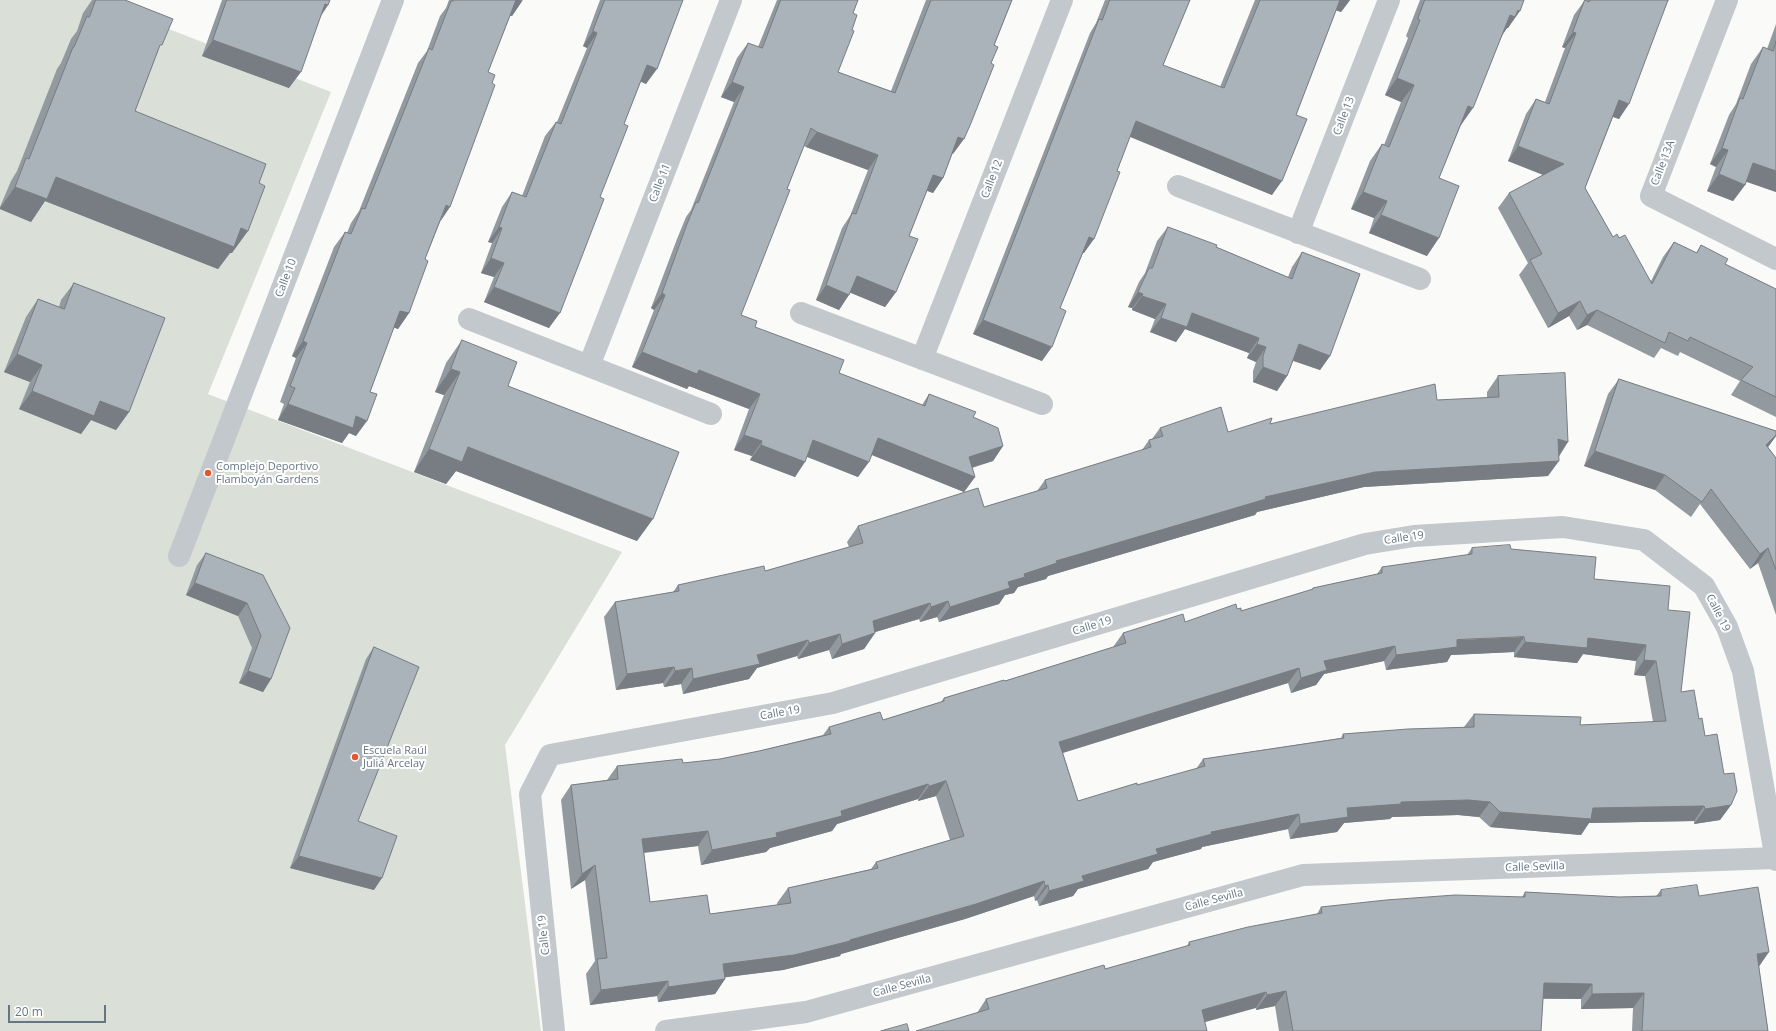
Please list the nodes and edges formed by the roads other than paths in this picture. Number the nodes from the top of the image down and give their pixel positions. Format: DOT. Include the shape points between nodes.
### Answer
graph roads {
  1 [pos="393,0"];
  2 [pos="731,0"];
  3 [pos="1062,0"];
  4 [pos="1389,0"];
  5 [pos="1727,0"];
  6 [pos="1178,186"];
  7 [pos="1298,233"];
  8 [pos="1776,259"];
  9 [pos="1420,279"];
  10 [pos="801,313"];
  11 [pos="469,319"];
  12 [pos="922,358"];
  13 [pos="589,366"];
  14 [pos="1042,404"];
  15 [pos="711,414"];
  16 [pos="179,556"];
  17 [pos="1776,859"];
  18 [pos="554,1031"];
  19 [pos="666,1031"];
  1 -- 16 [label="street, Calle 10"];
  2 -- 13 [label="street, Calle 11"];
  3 -- 12 [label="street, Calle 12"];
  4 -- 7 [label="street, Calle 13"];
  5 -- 8 [label="street, Calle 13A" via="1651,196"];
  6 -- 7 [label="street"];
  7 -- 9 [label="street"];
  10 -- 12 [label="street"];
  11 -- 13 [label="street"];
  12 -- 14 [label="street"];
  13 -- 15 [label="street"];
  17 -- 18 [label="street, Calle 19" via="1743,671 1727,627 1704,586 1644,540 1563,527 1414,536 1366,544 833,703 550,755 530,794"];
  17 -- 19 [label="street, Calle Sevilla" via="1303,875 806,1012"];
}
